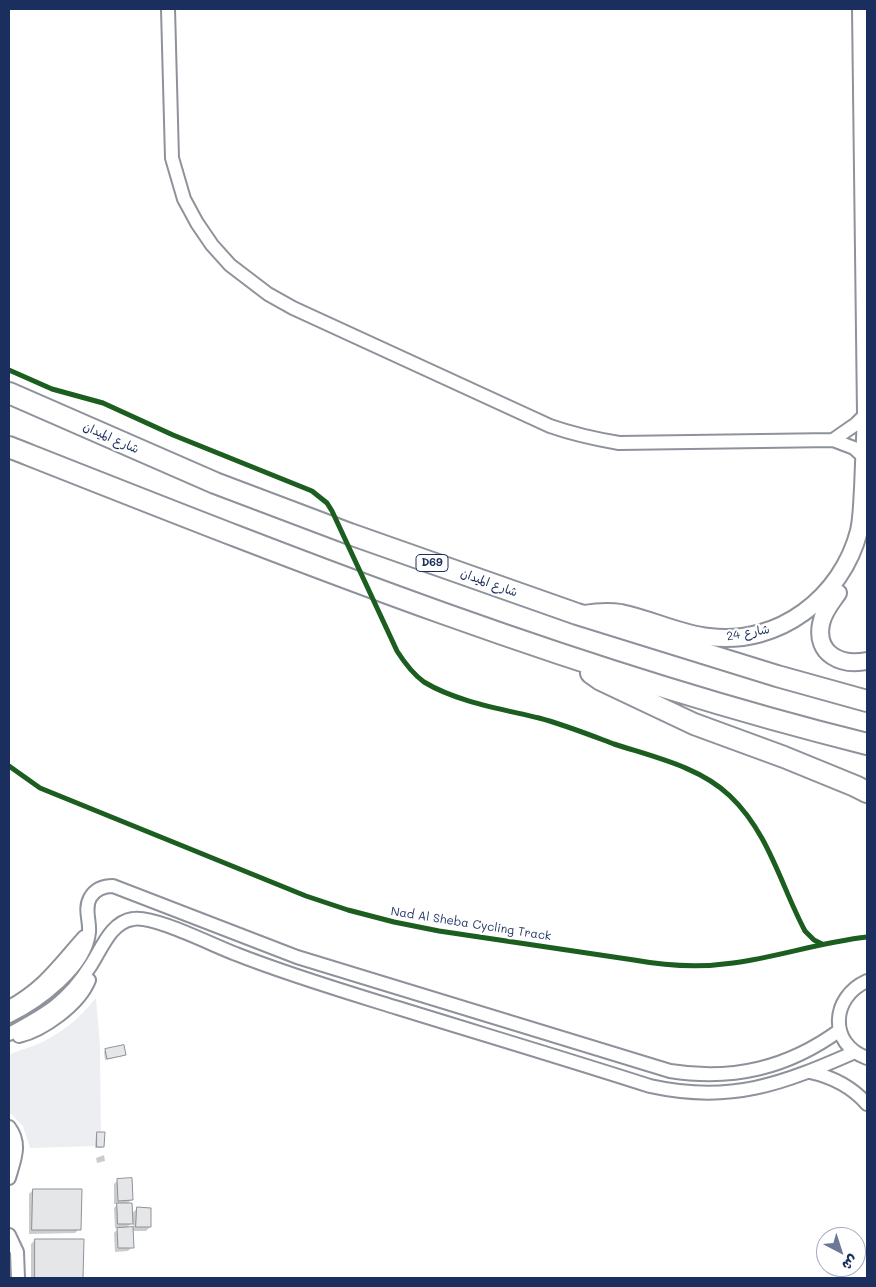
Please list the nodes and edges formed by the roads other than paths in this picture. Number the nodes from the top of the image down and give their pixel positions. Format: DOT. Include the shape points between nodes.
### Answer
graph roads {
  1 [pos="168,9"];
  2 [pos="862,9"];
  3 [pos="9,393"];
  4 [pos="866,414"];
  5 [pos="833,440"];
  6 [pos="9,447"];
  7 [pos="865,458"];
  8 [pos="844,568"];
  9 [pos="577,614"];
  10 [pos="579,660"];
  11 [pos="867,661"];
  12 [pos="867,701"];
  13 [pos="867,744"];
  14 [pos="867,792"];
  15 [pos="89,932"];
  16 [pos="867,981"];
  17 [pos="34,1002"];
  18 [pos="9,1007"];
  19 [pos="9,1016"];
  20 [pos="46,1019"];
  21 [pos="840,1030"];
  22 [pos="9,1036"];
  23 [pos="855,1052"];
  24 [pos="867,1058"];
  25 [pos="810,1072"];
  26 [pos="867,1104"];
  27 [pos="9,1127"];
  28 [pos="9,1178"];
  29 [pos="9,1235"];
  30 [pos="18,1278"];
  1 -- 5 [label="street" via="172,158 184,199 212,245 230,265 268,294 572,434 627,443"];
  2 -- 4 [label="street, شارع 24"];
  3 -- 9 [label="main road, شارع الميدان / D69" via="215,483"];
  4 -- 5 [label="street"];
  4 -- 7 [label="street, شارع 24"];
  5 -- 7 [label="street" via="854,448"];
  6 -- 10 [label="main road" via="350,580"];
  7 -- 8 [label="street, شارع 24" via="860,529"];
  8 -- 9 [label="street, شارع 24" via="824,596 802,615 776,628 744,637 695,635 622,614"];
  8 -- 11 [label="street" via="844,585 823,616 821,638 833,657 845,662"];
  9 -- 12 [label="main road, شارع الميدان / D69"];
  10 -- 13 [label="main road"];
  10 -- 14 [label="main road" via="601,680 694,724"];
  15 -- 17 [label="street" via="84,949 70,969"];
  15 -- 18 [label="street" via="52,975"];
  15 -- 21 [label="street" via="89,900 98,889 113,886 306,960 686,1074 735,1074 763,1068 798,1056"];
  16 -- 21 [label="street" via="852,990 842,1004"];
  17 -- 19 [label="street"];
  17 -- 20 [label="street"];
  20 -- 22 [label="street" via="27,1034"];
  20 -- 25 [label="street" via="79,996 87,984 93,962 111,932 129,920 144,919 324,986 664,1089 731,1093 770,1086"];
  21 -- 23 [label="street"];
  23 -- 24 [label="street"];
  23 -- 25 [label="street"];
  25 -- 26 [label="street" via="843,1084"];
  27 -- 28 [label="street" via="17,1149"];
  29 -- 30 [label="street" via="17,1252"];
}
